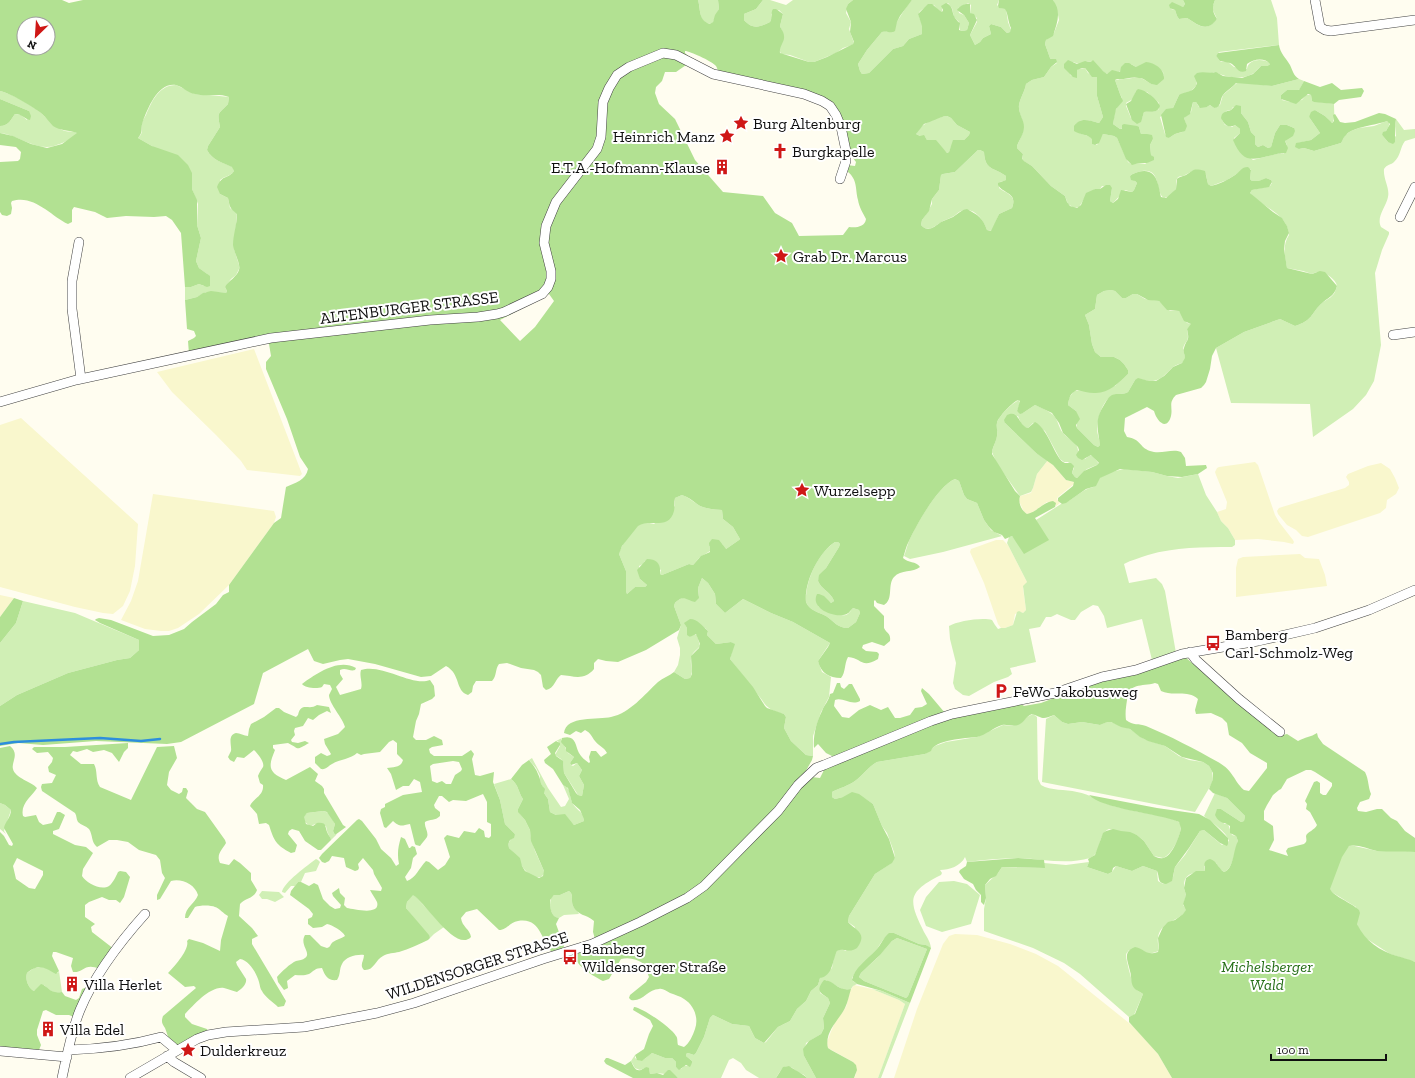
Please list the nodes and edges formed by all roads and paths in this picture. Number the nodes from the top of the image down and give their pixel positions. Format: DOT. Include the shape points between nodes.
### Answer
graph roads {
  1 [pos="1315,0"];
  2 [pos="1415,20"];
  3 [pos="840,179"];
  4 [pos="1415,187"];
  5 [pos="1400,217"];
  6 [pos="79,242"];
  7 [pos="1415,332"];
  8 [pos="1393,335"];
  9 [pos="81,378"];
  10 [pos="0,402"];
  11 [pos="1415,590"];
  12 [pos="1190,652"];
  13 [pos="1280,732"];
  14 [pos="145,914"];
  15 [pos="0,1050"];
  16 [pos="176,1051"];
  17 [pos="68,1054"];
  18 [pos="167,1056"];
  19 [pos="62,1078"];
  20 [pos="130,1078"];
  21 [pos="201,1078"];
  1 -- 2 [label="street" via="1320,27 1325,30"];
  3 -- 9 [label="street, ALTENBURGER STRASSE" via="846,161 844,140 836,115 830,106 804,94 713,74 676,55 663,53 629,67 617,75 609,88 603,102 601,137 597,149 556,202 546,226 544,243 551,279 542,294 497,314 289,335"];
  4 -- 5 [label="street"];
  6 -- 9 [label="street" via="72,288 73,325"];
  7 -- 8 [label="street"];
  9 -- 10 [label="street, ALTENBURGER STRASSE"];
  11 -- 12 [label="street, WILDENSORGER STRASSE" via="1369,610 1315,628 1258,642"];
  12 -- 13 [label="street" via="1239,699"];
  12 -- 16 [label="street, WILDENSORGER STRASSE" via="1136,670 1102,677 1055,694 952,714 816,768 760,830 704,886 688,898 600,941 377,1013 304,1027 218,1033 196,1039"];
  14 -- 17 [label="street" via="99,972 80,1011"];
  15 -- 17 [label="street"];
  16 -- 17 [label="street" via="161,1037 84,1049"];
  16 -- 18 [label="street, WILDENSORGER STRASSE"];
  17 -- 19 [label="street"];
  18 -- 20 [label="street, WILDENSORGER STRASSE"];
  18 -- 21 [label="street"];
}
